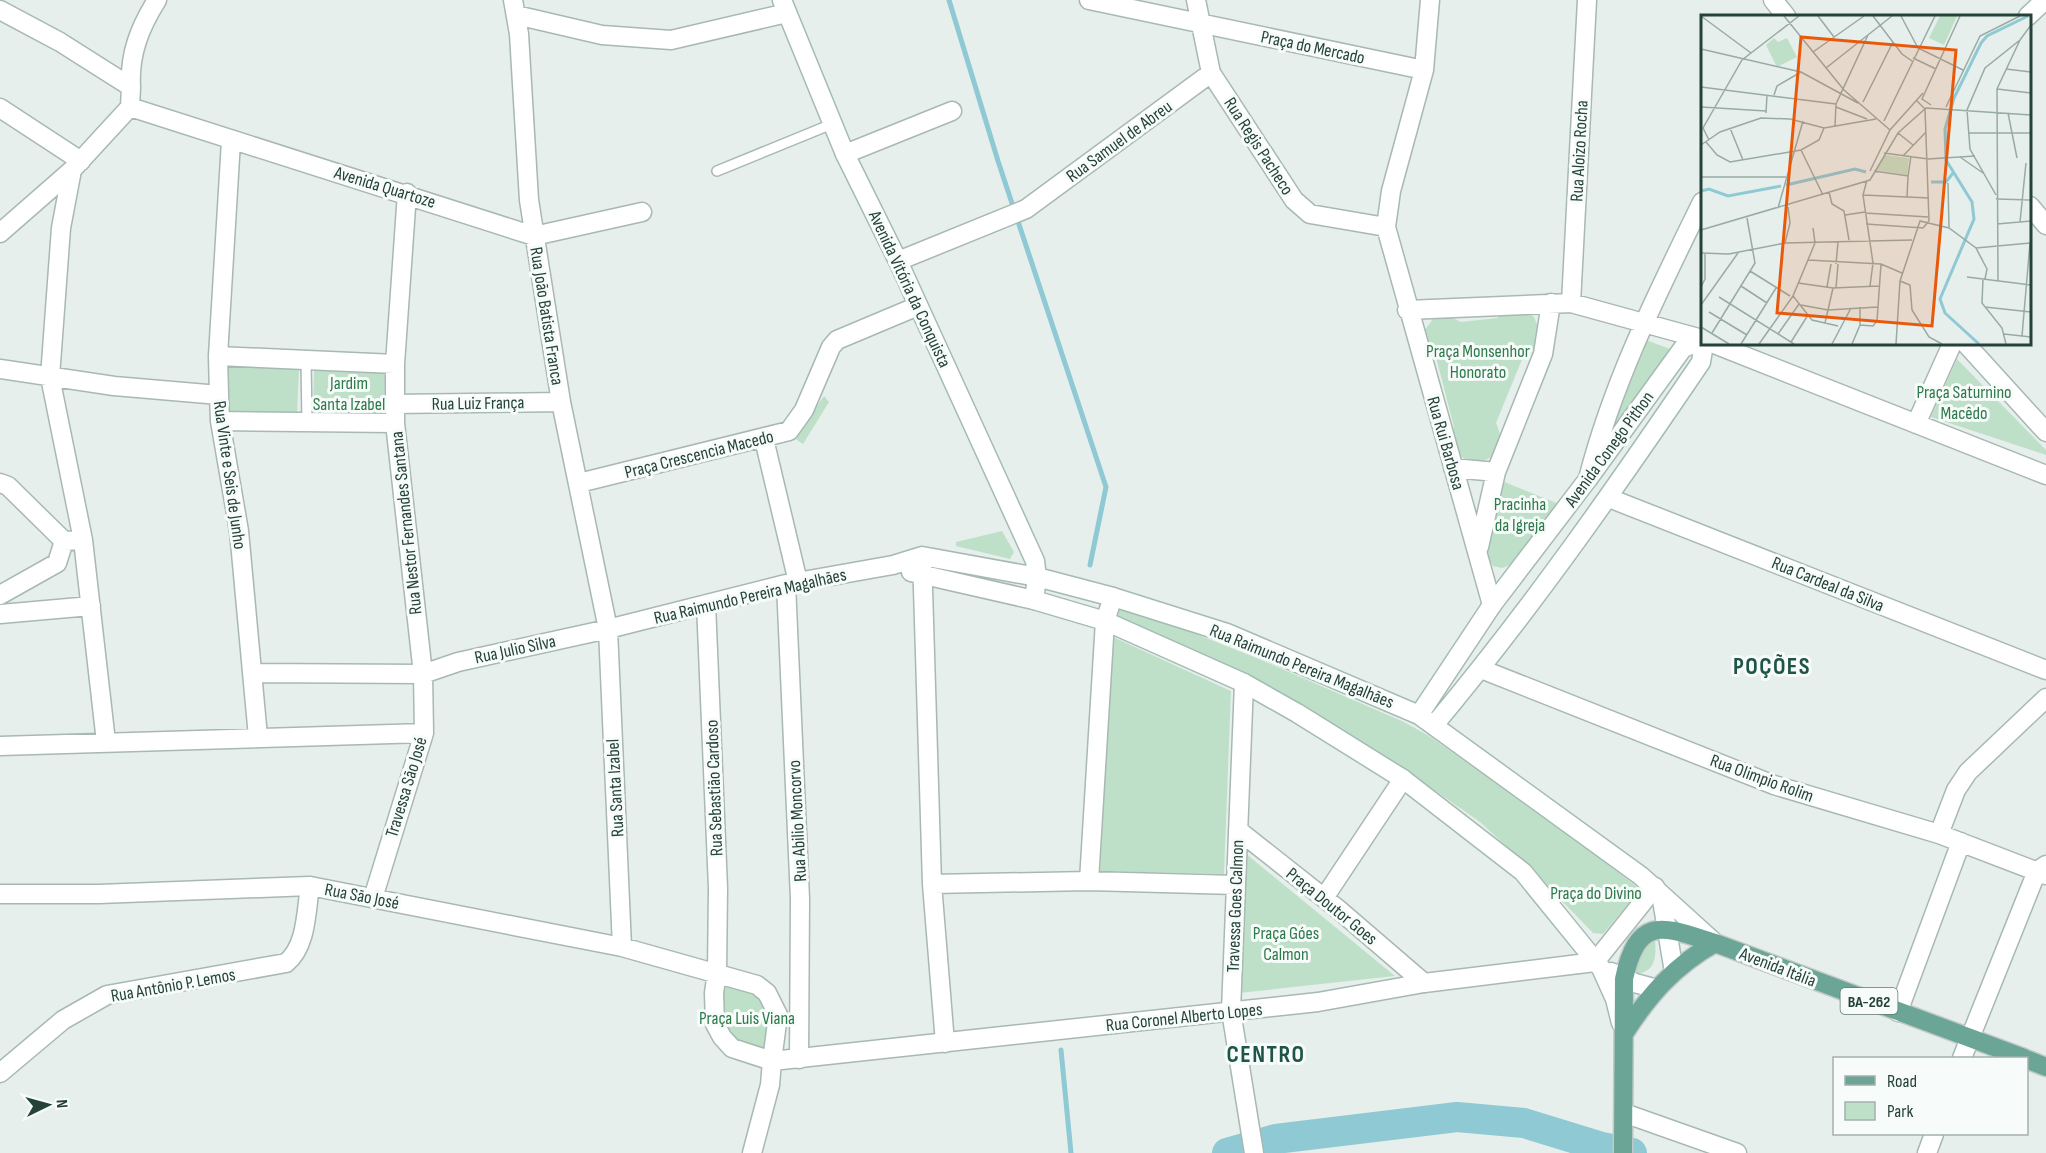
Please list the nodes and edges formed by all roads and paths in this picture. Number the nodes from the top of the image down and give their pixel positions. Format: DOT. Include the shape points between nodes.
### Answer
graph roads {
  1 [pos="157,0"];
  2 [pos="1089,0"];
  3 [pos="1196,0"];
  4 [pos="1430,0"];
  5 [pos="1587,0"];
  6 [pos="1773,0"];
  7 [pos="1791,0"];
  8 [pos="2045,0"];
  9 [pos="514,7"];
  10 [pos="785,7"];
  11 [pos="0,10"];
  12 [pos="1787,15"];
  13 [pos="1788,15"];
  14 [pos="2029,15"];
  15 [pos="1202,24"];
  16 [pos="1424,70"];
  17 [pos="1211,73"];
  18 [pos="131,87"];
  19 [pos="130,107"];
  20 [pos="0,108"];
  21 [pos="952,111"];
  22 [pos="832,124"];
  23 [pos="231,141"];
  24 [pos="845,154"];
  25 [pos="76,165"];
  26 [pos="717,171"];
  27 [pos="407,193"];
  28 [pos="1701,204"];
  29 [pos="2031,207"];
  30 [pos="642,212"];
  31 [pos="2046,225"];
  32 [pos="1386,227"];
  33 [pos="0,232"];
  34 [pos="534,236"];
  35 [pos="898,261"];
  36 [pos="1551,303"];
  37 [pos="1571,303"];
  38 [pos="918,306"];
  39 [pos="1407,310"];
  40 [pos="1642,323"];
  41 [pos="1701,340"];
  42 [pos="1701,342"];
  43 [pos="1703,345"];
  44 [pos="1717,345"];
  45 [pos="1952,345"];
  46 [pos="1967,345"];
  47 [pos="218,356"];
  48 [pos="306,360"];
  49 [pos="395,364"];
  50 [pos="0,369"];
  51 [pos="50,377"];
  52 [pos="219,395"];
  53 [pos="561,402"];
  54 [pos="394,404"];
  55 [pos="220,421"];
  56 [pos="307,423"];
  57 [pos="394,423"];
  58 [pos="1916,424"];
  59 [pos="2046,432"];
  60 [pos="764,439"];
  61 [pos="1452,468"];
  62 [pos="1496,472"];
  63 [pos="2046,475"];
  64 [pos="1588,479"];
  65 [pos="0,483"];
  66 [pos="579,483"];
  67 [pos="1609,498"];
  68 [pos="83,540"];
  69 [pos="64,541"];
  70 [pos="1478,551"];
  71 [pos="922,556"];
  72 [pos="892,565"];
  73 [pos="921,576"];
  74 [pos="1037,577"];
  75 [pos="792,583"];
  76 [pos="0,595"];
  77 [pos="1113,597"];
  78 [pos="1034,600"];
  79 [pos="706,604"];
  80 [pos="1492,605"];
  81 [pos="91,606"];
  82 [pos="0,614"];
  83 [pos="1105,621"];
  84 [pos="608,629"];
  85 [pos="1481,669"];
  86 [pos="2046,670"];
  87 [pos="252,672"];
  88 [pos="423,674"];
  89 [pos="1244,683"];
  90 [pos="2046,698"];
  91 [pos="1419,715"];
  92 [pos="1435,724"];
  93 [pos="424,733"];
  94 [pos="258,737"];
  95 [pos="106,742"];
  96 [pos="0,746"];
  97 [pos="1402,779"];
  98 [pos="1238,830"];
  99 [pos="1939,834"];
  100 [pos="1961,842"];
  101 [pos="2043,870"];
  102 [pos="1089,881"];
  103 [pos="932,884"];
  104 [pos="1236,885"];
  105 [pos="310,886"];
  106 [pos="1658,891"];
  107 [pos="0,894"];
  108 [pos="373,898"];
  109 [pos="1324,898"];
  110 [pos="1669,929"];
  111 [pos="1715,943"];
  112 [pos="622,947"];
  113 [pos="1598,965"];
  114 [pos="717,972"];
  115 [pos="1674,972"];
  116 [pos="1624,978"];
  117 [pos="1424,983"];
  118 [pos="1657,988"];
  119 [pos="1231,1011"];
  120 [pos="1898,1012"];
  121 [pos="1624,1034"];
  122 [pos="1969,1038"];
  123 [pos="945,1044"];
  124 [pos="1963,1057"];
  125 [pos="2020,1057"];
  126 [pos="799,1059"];
  127 [pos="2028,1060"];
  128 [pos="772,1061"];
  129 [pos="2046,1067"];
  130 [pos="0,1072"];
  131 [pos="1624,1113"];
  132 [pos="1934,1135"];
  133 [pos="753,1153"];
  134 [pos="1254,1153"];
  135 [pos="1623,1153"];
  136 [pos="1737,1153"];
  137 [pos="1927,1153"];
  1 -- 18 [label="street" via="141,26 133,55"];
  2 -- 15 [label="street, Praça do Mercado"];
  3 -- 15 [label="street, Rua Regis Pacheco"];
  4 -- 16 [label="street, Rua Rui Barbosa"];
  5 -- 37 [label="street, Rua Aloizo Rocha"];
  6 -- 12 [label="street"];
  7 -- 13 [label="street"];
  8 -- 14 [label="street"];
  9 -- 10 [label="street" via="602,35 671,40"];
  9 -- 34 [label="street, Rua João Batista Franca"];
  10 -- 22 [label="street, Avenida Vitória da Conquista"];
  11 -- 18 [label="street"];
  15 -- 16 [label="street, Praça do Mercado"];
  15 -- 17 [label="street, Rua Regis Pacheco"];
  16 -- 32 [label="street, Rua Rui Barbosa" via="1391,191"];
  17 -- 32 [label="street, Rua Regis Pacheco" via="1294,200 1310,214"];
  17 -- 35 [label="street, Rua Samuel de Abreu" via="1026,209"];
  18 -- 19 [label="street"];
  19 -- 23 [label="street, Avenida Quartoze"];
  19 -- 25 [label="street"];
  20 -- 25 [label="street"];
  21 -- 24 [label="street"];
  22 -- 24 [label="street, Avenida Vitória da Conquista"];
  22 -- 26 [label="lane"];
  23 -- 27 [label="street, Avenida Quartoze"];
  23 -- 47 [label="street, Rua Vinte e Seis de Junho"];
  24 -- 35 [label="street, Avenida Vitória da Conquista"];
  25 -- 33 [label="street"];
  25 -- 51 [label="street" via="62,228"];
  27 -- 34 [label="street, Avenida Quartoze"];
  27 -- 49 [label="street, Rua Nestor Fernandes Santana"];
  28 -- 40 [label="street"];
  29 -- 31 [label="street"];
  30 -- 34 [label="street"];
  32 -- 39 [label="street, Rua Rui Barbosa"];
  34 -- 53 [label="street, Rua João Batista Franca"];
  35 -- 38 [label="street, Avenida Vitória da Conquista"];
  36 -- 37 [label="street"];
  36 -- 39 [label="street"];
  36 -- 62 [label="street" via="1543,354"];
  37 -- 40 [label="street"];
  38 -- 60 [label="street, Praça Crescencia Macedo" via="837,340 796,423 789,430"];
  38 -- 74 [label="street, Avenida Vitória da Conquista" via="1035,561"];
  39 -- 61 [label="street, Rua Rui Barbosa"];
  40 -- 41 [label="street"];
  40 -- 64 [label="street" via="1599,436"];
  42 -- 64 [label="street, Avenida Conego Pithon" via="1683,348"];
  43 -- 67 [label="street, Avenida Conego Pithon" via="1701,362"];
  44 -- 58 [label="street"];
  45 -- 58 [label="street"];
  46 -- 59 [label="street"];
  47 -- 48 [label="street"];
  47 -- 52 [label="street, Rua Vinte e Seis de Junho"];
  48 -- 49 [label="street"];
  48 -- 56 [label="lane"];
  49 -- 54 [label="street, Rua Nestor Fernandes Santana"];
  50 -- 51 [label="street"];
  51 -- 52 [label="street"];
  51 -- 68 [label="street"];
  52 -- 55 [label="street, Rua Vinte e Seis de Junho"];
  53 -- 54 [label="street, Rua Luiz França"];
  53 -- 66 [label="street, Rua João Batista Franca"];
  54 -- 57 [label="street, Rua Nestor Fernandes Santana"];
  55 -- 56 [label="street"];
  55 -- 87 [label="street, Rua Vinte e Seis de Junho" via="239,531"];
  56 -- 57 [label="street"];
  57 -- 88 [label="street, Rua Nestor Fernandes Santana"];
  58 -- 63 [label="street"];
  60 -- 66 [label="street, Praça Crescencia Macedo"];
  60 -- 75 [label="street, Rua Abilio Moncorvo"];
  61 -- 62 [label="street"];
  61 -- 70 [label="street, Rua Rui Barbosa"];
  62 -- 70 [label="street"];
  64 -- 80 [label="street, Avenida Conego Pithon"];
  65 -- 69 [label="street" via="8,486"];
  66 -- 84 [label="street, Rua João Batista Franca"];
  67 -- 85 [label="street, Avenida Conego Pithon"];
  67 -- 86 [label="street, Rua Cardeal da Silva"];
  68 -- 69 [label="street"];
  68 -- 81 [label="street"];
  69 -- 76 [label="street" via="57,563"];
  70 -- 80 [label="street, Rua Rui Barbosa"];
  71 -- 72 [label="street, Rua Raimundo Pereira Magalhães"];
  71 -- 73 [label="street"];
  71 -- 74 [label="street, Rua Raimundo Pereira Magalhães"];
  72 -- 73 [label="street, Rua Raimundo Pereira Magalhães"];
  72 -- 75 [label="street, Rua Raimundo Pereira Magalhães"];
  73 -- 78 [label="street, Rua Raimundo Pereira Magalhães"];
  73 -- 103 [label="street"];
  74 -- 77 [label="street, Rua Raimundo Pereira Magalhães"];
  74 -- 78 [label="street"];
  75 -- 79 [label="street, Rua Raimundo Pereira Magalhães"];
  75 -- 126 [label="street, Rua Abilio Moncorvo" via="800,899"];
  77 -- 83 [label="street"];
  77 -- 91 [label="street, Rua Raimundo Pereira Magalhães" via="1227,633"];
  78 -- 83 [label="street, Rua Raimundo Pereira Magalhães"];
  79 -- 84 [label="street, Rua Raimundo Pereira Magalhães"];
  79 -- 114 [label="street, Rua Sebastião Cardoso" via="718,888"];
  80 -- 91 [label="street, Avenida Conego Pithon"];
  81 -- 82 [label="street"];
  81 -- 95 [label="street"];
  83 -- 89 [label="street, Rua Raimundo Pereira Magalhães"];
  83 -- 102 [label="street"];
  84 -- 88 [label="street, Rua Julio Silva" via="459,662"];
  84 -- 112 [label="street, Rua Santa Izabel"];
  85 -- 92 [label="street, Avenida Conego Pithon"];
  85 -- 99 [label="street, Rua Olimpio Rolim" via="1774,785"];
  87 -- 88 [label="street, Rua Julio Silva"];
  87 -- 94 [label="street, Rua Vinte e Seis de Junho"];
  88 -- 93 [label="street, Travessa São José"];
  89 -- 97 [label="street, Rua Raimundo Pereira Magalhães"];
  89 -- 98 [label="street, Travessa Goes Calmon"];
  90 -- 99 [label="street" via="1968,772 1956,790"];
  91 -- 92 [label="street, Rua Raimundo Pereira Magalhães"];
  92 -- 106 [label="street, Rua Raimundo Pereira Magalhães"];
  93 -- 94 [label="street"];
  93 -- 108 [label="street, Travessa São José"];
  94 -- 95 [label="street"];
  95 -- 96 [label="street"];
  97 -- 109 [label="street"];
  97 -- 113 [label="street, Rua Raimundo Pereira Magalhães" via="1523,872"];
  98 -- 104 [label="street, Travessa Goes Calmon"];
  98 -- 109 [label="street, Praça Doutor Goes"];
  99 -- 100 [label="street, Rua Olimpio Rolim"];
  100 -- 101 [label="street, Rua Olimpio Rolim"];
  100 -- 120 [label="street"];
  101 -- 122 [label="street"];
  102 -- 103 [label="street"];
  102 -- 104 [label="street"];
  103 -- 123 [label="street"];
  104 -- 119 [label="street, Travessa Goes Calmon"];
  105 -- 107 [label="street, Rua São José"];
  105 -- 108 [label="street, Rua São José"];
  105 -- 130 [label="street, Rua Antônio P. Lemos" via="301,944 286,963 107,995 63,1020"];
  106 -- 110 [label="street"];
  106 -- 111 [label="street, Rua Raimundo Pereira Magalhães"];
  106 -- 113 [label="street"];
  108 -- 112 [label="street, Rua São José"];
  109 -- 117 [label="street, Praça Doutor Goes"];
  110 -- 111 [label="main road, Avenida Itália"];
  110 -- 115 [label="street"];
  110 -- 116 [label="main road" via="1646,933 1638,939"];
  111 -- 115 [label="main road"];
  111 -- 120 [label="main road, Avenida Itália / BA-262"];
  112 -- 114 [label="street, Rua São José"];
  113 -- 116 [label="street"];
  113 -- 117 [label="street, Rua Coronel Alberto Lopes"];
  113 -- 121 [label="street" via="1615,999"];
  114 -- 128 [label="street" via="715,1024 722,1037 732,1048"];
  114 -- 128 [label="street, Rua São José" via="757,985 774,1003 778,1027"];
  115 -- 118 [label="main road"];
  116 -- 118 [label="street"];
  116 -- 121 [label="main road"];
  117 -- 119 [label="street, Rua Coronel Alberto Lopes" via="1318,1002"];
  118 -- 121 [label="main road"];
  119 -- 123 [label="street, Rua Coronel Alberto Lopes"];
  119 -- 134 [label="street, Travessa Goes Calmon"];
  120 -- 122 [label="main road, Avenida Itália / BA-262"];
  121 -- 131 [label="main road"];
  122 -- 124 [label="street"];
  122 -- 125 [label="main road, Avenida Itália / BA-262"];
  123 -- 126 [label="street, Rua Coronel Alberto Lopes"];
  126 -- 128 [label="street, Rua Coronel Alberto Lopes"];
  127 -- 129 [label="main road, Avenida Itália / BA-262"];
  128 -- 133 [label="street, Rua São José"];
  131 -- 135 [label="main road"];
  131 -- 136 [label="street"];
  132 -- 137 [label="street"];
}
